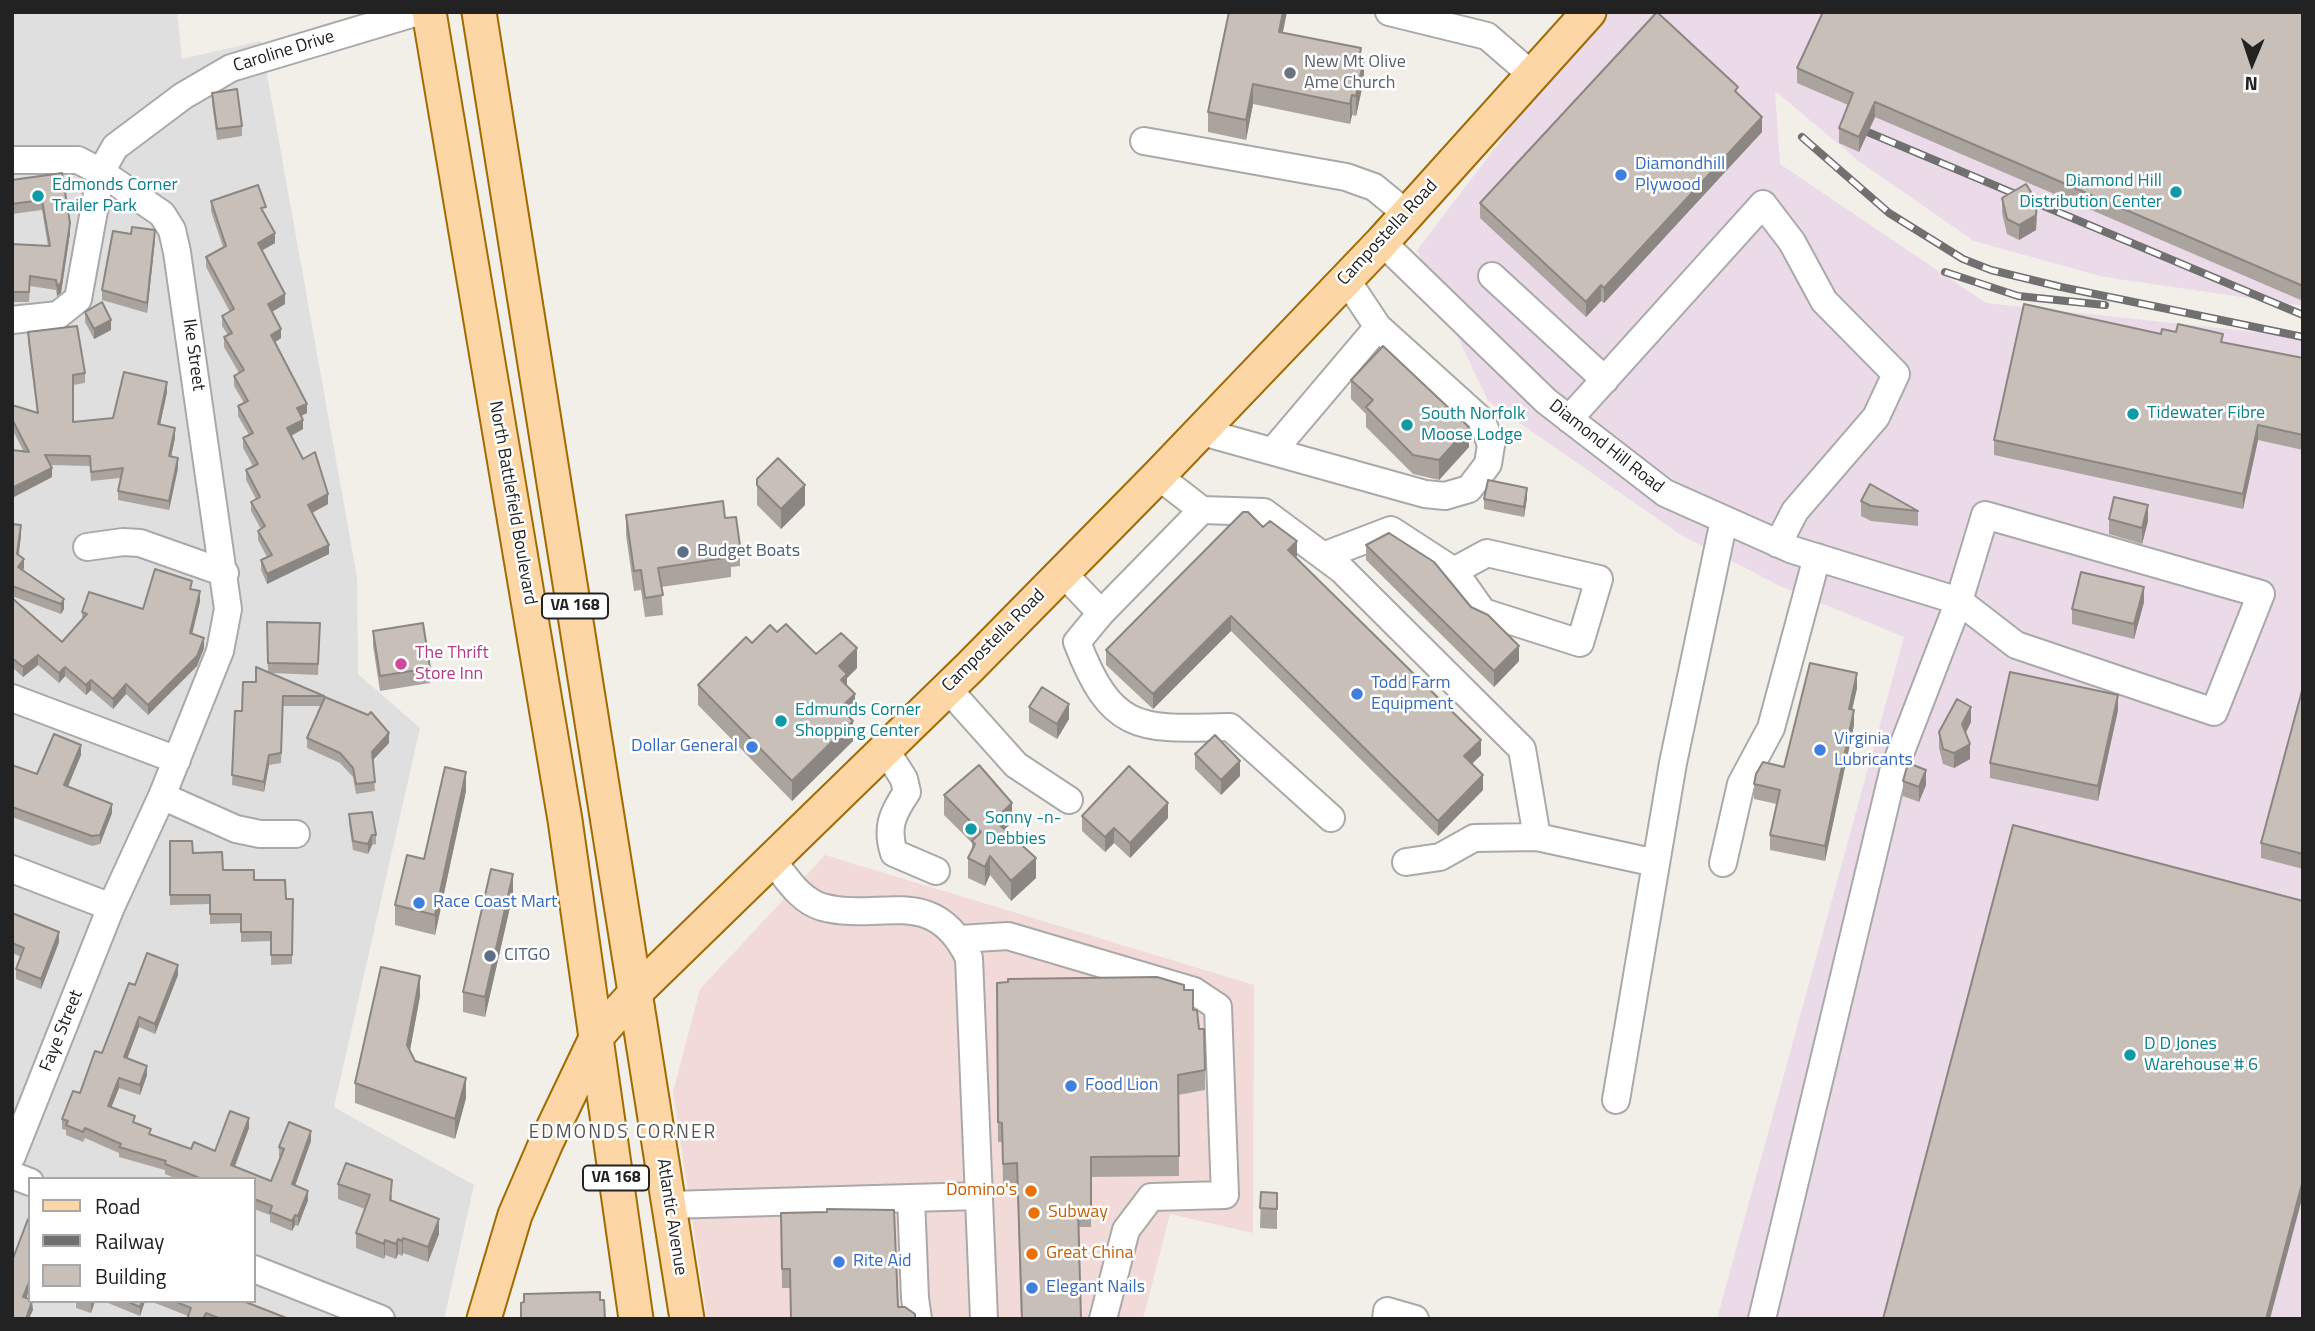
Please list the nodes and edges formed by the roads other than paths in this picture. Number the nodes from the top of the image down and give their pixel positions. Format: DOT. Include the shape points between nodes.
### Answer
graph roads {
  1 [pos="418,12"];
  2 [pos="429,12"];
  3 [pos="480,12"];
  4 [pos="1389,12"];
  5 [pos="1589,12"];
  6 [pos="1532,75"];
  7 [pos="1144,141"];
  8 [pos="12,160"];
  9 [pos="101,172"];
  10 [pos="1407,214"];
  11 [pos="1382,242"];
  12 [pos="1492,276"];
  13 [pos="1346,279"];
  14 [pos="12,320"];
  15 [pos="1378,327"];
  16 [pos="1605,380"];
  17 [pos="1569,419"];
  18 [pos="1199,430"];
  19 [pos="1273,451"];
  20 [pos="1157,476"];
  21 [pos="1202,510"];
  22 [pos="1724,520"];
  23 [pos="1778,544"];
  24 [pos="87,547"];
  25 [pos="1323,556"];
  26 [pos="1816,557"];
  27 [pos="1454,571"];
  28 [pos="1062,572"];
  29 [pos="225,573"];
  30 [pos="1959,601"];
  31 [pos="1101,613"];
  32 [pos="948,689"];
  33 [pos="12,698"];
  34 [pos="885,749"];
  35 [pos="177,760"];
  36 [pos="162,796"];
  37 [pos="1069,800"];
  38 [pos="1331,818"];
  39 [pos="296,834"];
  40 [pos="1537,838"];
  41 [pos="772,860"];
  42 [pos="1406,862"];
  43 [pos="1656,863"];
  44 [pos="1723,863"];
  45 [pos="12,869"];
  46 [pos="936,871"];
  47 [pos="111,907"];
  48 [pos="960,939"];
  49 [pos="637,991"];
  50 [pos="597,1036"];
  51 [pos="1616,1100"];
  52 [pos="12,1156"];
  53 [pos="979,1196"];
  54 [pos="911,1198"];
  55 [pos="669,1205"];
  56 [pos="256,1270"];
  57 [pos="381,1319"];
  58 [pos="484,1319"];
  59 [pos="636,1319"];
  60 [pos="687,1319"];
  61 [pos="918,1319"];
  62 [pos="984,1319"];
  63 [pos="1103,1319"];
  64 [pos="1386,1319"];
  65 [pos="1415,1319"];
  66 [pos="1762,1319"];
  1 -- 9 [label="street, Caroline Drive" via="254,59 211,78 116,147"];
  2 -- 50 [label="main road, North Battlefield Boulevard / VA 168"];
  3 -- 49 [label="main road, VA 168"];
  4 -- 6 [label="street" via="1487,36"];
  5 -- 6 [label="main road, Campostella Road"];
  6 -- 10 [label="main road, Campostella Road"];
  7 -- 10 [label="street" via="1346,177 1374,187"];
  8 -- 9 [label="street, Ike Street" via="78,160"];
  9 -- 14 [label="street" via="78,299 58,315"];
  9 -- 29 [label="street, Ike Street" via="162,214 172,230"];
  10 -- 11 [label="main road, Campostella Road"];
  11 -- 13 [label="main road, Campostella Road"];
  11 -- 17 [label="street, Diamond Hill Road"];
  12 -- 16 [label="street"];
  13 -- 15 [label="street"];
  13 -- 18 [label="main road, Campostella Road"];
  15 -- 19 [label="street"];
  15 -- 19 [label="street" via="1482,421 1491,445 1488,464 1469,489 1445,496 1425,494"];
  16 -- 17 [label="street"];
  16 -- 23 [label="street" via="1763,204 1792,242 1824,301 1896,374 1876,418 1794,511"];
  17 -- 22 [label="street, Diamond Hill Road" via="1665,493"];
  18 -- 19 [label="street"];
  18 -- 20 [label="main road, Campostella Road"];
  20 -- 21 [label="street"];
  20 -- 28 [label="main road, Campostella Road"];
  21 -- 25 [label="street" via="1264,512"];
  21 -- 31 [label="street"];
  22 -- 23 [label="street, Diamond Hill Road"];
  22 -- 43 [label="street"];
  23 -- 26 [label="street, Diamond Hill Road"];
  24 -- 29 [label="street" via="140,543"];
  25 -- 27 [label="street" via="1391,530"];
  25 -- 40 [label="street" via="1522,749"];
  26 -- 30 [label="street, Diamond Hill Road"];
  26 -- 44 [label="street" via="1770,728 1741,784"];
  27 -- 27 [label="street" via="1483,612 1580,643 1599,579 1487,553"];
  28 -- 31 [label="street"];
  28 -- 32 [label="main road, Campostella Road"];
  29 -- 35 [label="street, Ike Street" via="228,609 224,636"];
  30 -- 30 [label="street" via="1985,514 2261,594 2214,712 2016,645"];
  30 -- 66 [label="street" via="1893,772"];
  31 -- 38 [label="street" via="1077,642 1091,679 1124,717 1156,729 1230,727"];
  32 -- 34 [label="main road, Campostella Road"];
  32 -- 37 [label="street" via="1016,765"];
  33 -- 35 [label="street"];
  34 -- 41 [label="main road, Campostella Road"];
  34 -- 46 [label="street" via="907,792 892,813 888,834 894,853"];
  35 -- 36 [label="street, Ike Street"];
  36 -- 39 [label="street" via="236,829"];
  36 -- 47 [label="street, Ike Street"];
  40 -- 42 [label="street" via="1474,838 1440,857"];
  40 -- 43 [label="street"];
  41 -- 48 [label="street" via="801,896 820,906 841,910 907,908 934,919"];
  41 -- 49 [label="main road, Campostella Road"];
  43 -- 51 [label="street"];
  45 -- 47 [label="street"];
  47 -- 52 [label="street, Faye Street"];
  48 -- 53 [label="street" via="970,958"];
  48 -- 63 [label="street" via="1008,936 1194,991 1218,1007 1225,1195 1151,1197 1126,1230"];
  49 -- 50 [label="main road, Campostella Road"];
  49 -- 55 [label="main road, Atlantic Avenue / VA 168"];
  50 -- 58 [label="main road, Campostella Road" via="515,1215"];
  50 -- 59 [label="main road, VA 168"];
  53 -- 54 [label="street"];
  53 -- 62 [label="street"];
  54 -- 55 [label="street"];
  54 -- 61 [label="street"];
  55 -- 60 [label="main road, Atlantic Avenue / VA 168"];
  56 -- 57 [label="street"];
  64 -- 65 [label="street" via="1387,1311"];
}
